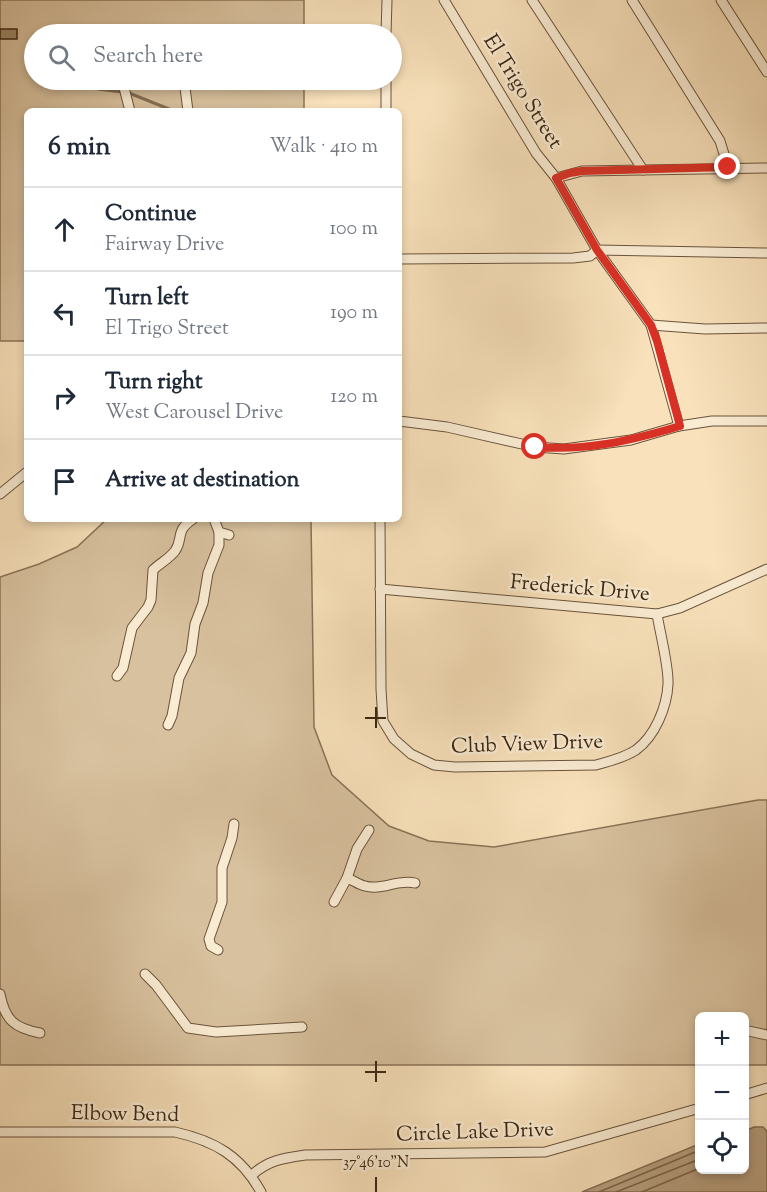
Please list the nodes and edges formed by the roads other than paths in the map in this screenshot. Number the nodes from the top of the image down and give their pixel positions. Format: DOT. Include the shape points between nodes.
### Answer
graph roads {
  1 [pos="387,0"];
  2 [pos="444,0"];
  3 [pos="532,0"];
  4 [pos="632,0"];
  5 [pos="721,0"];
  6 [pos="386,24"];
  7 [pos="767,72"];
  8 [pos="126,90"];
  9 [pos="185,90"];
  10 [pos="386,90"];
  11 [pos="129,108"];
  12 [pos="188,108"];
  13 [pos="386,108"];
  14 [pos="728,167"];
  15 [pos="767,168"];
  16 [pos="643,170"];
  17 [pos="556,178"];
  18 [pos="597,250"];
  19 [pos="767,253"];
  20 [pos="402,259"];
  21 [pos="651,325"];
  22 [pos="767,328"];
  23 [pos="402,421"];
  24 [pos="767,421"];
  25 [pos="680,426"];
  26 [pos="24,475"];
  27 [pos="0,495"];
  28 [pos="188,522"];
  29 [pos="216,522"];
  30 [pos="380,522"];
  31 [pos="767,569"];
  32 [pos="380,589"];
  33 [pos="657,614"];
  34 [pos="117,676"];
  35 [pos="168,725"];
  36 [pos="234,824"];
  37 [pos="369,830"];
  38 [pos="347,878"];
  39 [pos="415,883"];
  40 [pos="334,902"];
  41 [pos="218,950"];
  42 [pos="145,974"];
  43 [pos="0,994"];
  44 [pos="4,1018"];
  45 [pos="302,1027"];
  46 [pos="749,1031"];
  47 [pos="40,1033"];
  48 [pos="767,1035"];
  49 [pos="767,1088"];
  50 [pos="749,1093"];
  51 [pos="695,1109"];
  52 [pos="0,1132"];
  53 [pos="252,1175"];
  54 [pos="261,1192"];
  1 -- 6 [label="street"];
  2 -- 17 [label="street, El Trigo Street" via="536,153"];
  3 -- 16 [label="street"];
  4 -- 14 [label="street" via="720,141"];
  5 -- 7 [label="street"];
  8 -- 11 [label="street"];
  9 -- 12 [label="street"];
  10 -- 13 [label="street"];
  14 -- 15 [label="street"];
  14 -- 16 [label="street"];
  16 -- 17 [label="street" via="582,171"];
  17 -- 18 [label="street, El Trigo Street"];
  18 -- 19 [label="street"];
  18 -- 20 [label="street" via="590,256 573,258"];
  18 -- 21 [label="street, El Trigo Street"];
  21 -- 22 [label="street"];
  21 -- 25 [label="street, El Trigo Street"];
  23 -- 25 [label="street" via="564,449 631,441"];
  24 -- 25 [label="street" via="712,421"];
  26 -- 27 [label="street"];
  28 -- 34 [label="street" via="182,527 173,553 149,570 152,600 132,628 123,668"];
  29 -- 35 [label="street" via="224,533 208,573 191,653 179,678"];
  30 -- 32 [label="street, Club View Drive"];
  31 -- 33 [label="street, Frederick Drive" via="680,608"];
  32 -- 33 [label="street, Frederick Drive"];
  32 -- 33 [label="street, Club View Drive" via="383,721 394,739 411,754 434,765 455,767 596,765 636,750 652,732 668,684"];
  36 -- 41 [label="street" via="222,868 222,902 209,939"];
  37 -- 38 [label="street"];
  38 -- 39 [label="street" via="366,887"];
  38 -- 40 [label="street"];
  42 -- 45 [label="street" via="188,1028 216,1032"];
  43 -- 44 [label="street"];
  44 -- 47 [label="street"];
  46 -- 48 [label="street"];
  49 -- 50 [label="street"];
  51 -- 53 [label="street, Circle Lake Drive" via="545,1152 305,1155 278,1158"];
  52 -- 53 [label="street, Elbow Bend" via="175,1132 200,1137 224,1149"];
  53 -- 54 [label="street, Elbow Bend"];
}
